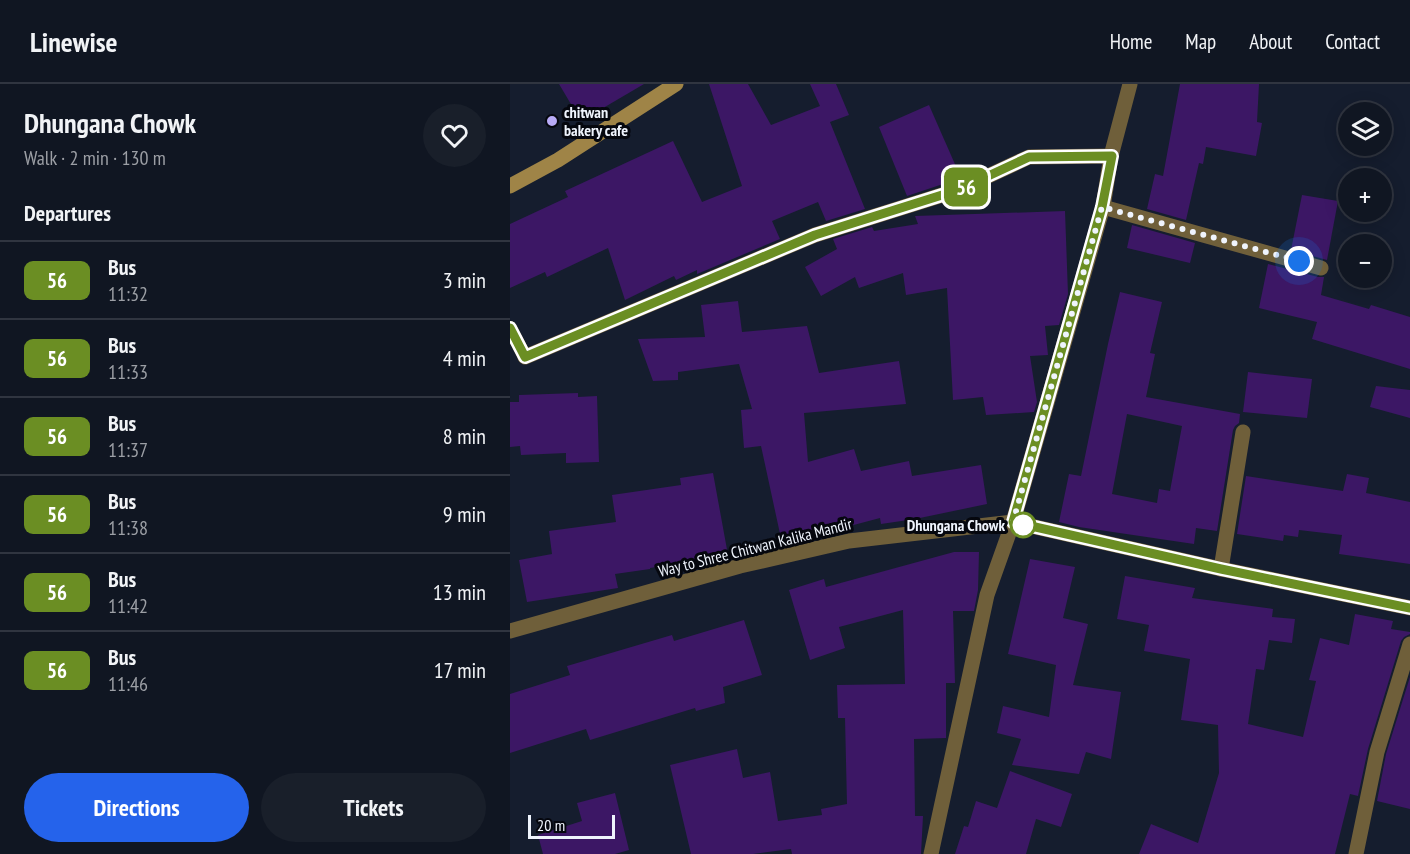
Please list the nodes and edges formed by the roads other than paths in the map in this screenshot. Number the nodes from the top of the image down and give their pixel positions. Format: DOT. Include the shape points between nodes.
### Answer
graph roads {
  1 [pos="676,84"];
  2 [pos="1130,84"];
  3 [pos="1112,156"];
  4 [pos="510,186"];
  5 [pos="1102,207"];
  6 [pos="1320,268"];
  7 [pos="510,328"];
  8 [pos="525,357"];
  9 [pos="1243,432"];
  10 [pos="1013,522"];
  11 [pos="1221,569"];
  12 [pos="1410,608"];
  13 [pos="510,631"];
  14 [pos="1410,644"];
  15 [pos="931,854"];
  16 [pos="1356,854"];
  1 -- 4 [label="street"];
  2 -- 3 [label="street"];
  3 -- 5 [label="street"];
  3 -- 8 [label="street" via="1029,157 958,190 815,235"];
  5 -- 6 [label="street"];
  5 -- 10 [label="street"];
  7 -- 8 [label="lane"];
  9 -- 11 [label="street"];
  10 -- 11 [label="street, Way to Shree Chitwan Kalika Mandir"];
  10 -- 13 [label="street, Way to Shree Chitwan Kalika Mandir" via="849,541 740,566"];
  10 -- 15 [label="street" via="987,595"];
  11 -- 12 [label="street, Way to Shree Chitwan Kalika Mandir"];
  14 -- 16 [label="street" via="1377,753"];
}
